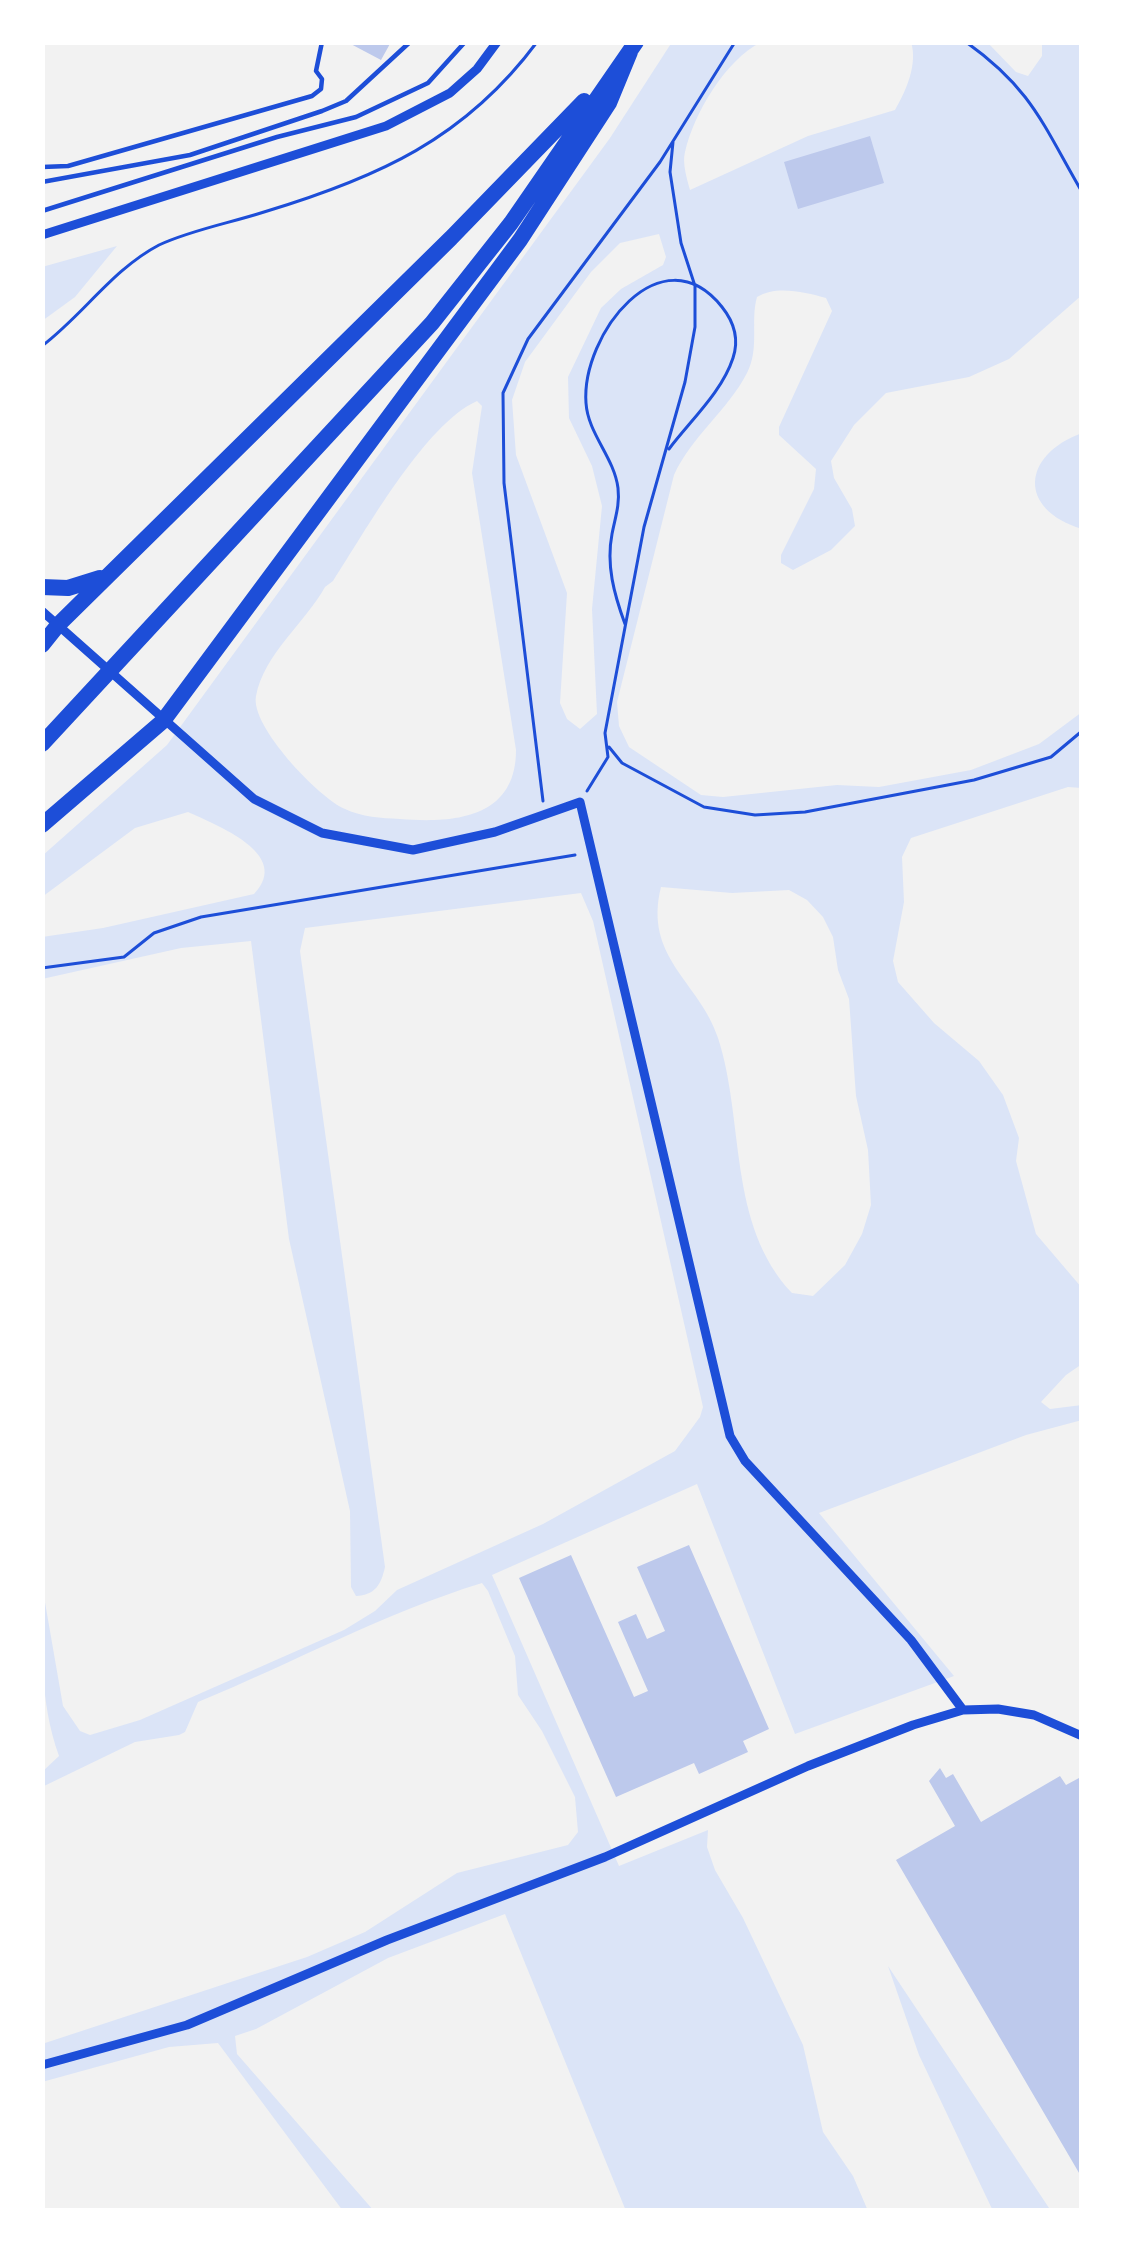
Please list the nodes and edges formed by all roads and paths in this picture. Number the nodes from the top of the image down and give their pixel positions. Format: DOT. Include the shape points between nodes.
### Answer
graph roads {
  1 [pos="322,42"];
  2 [pos="410,42"];
  3 [pos="464,42"];
  4 [pos="497,42"];
  5 [pos="537,42"];
  6 [pos="735,42"];
  7 [pos="966,42"];
  8 [pos="633,47"];
  9 [pos="673,141"];
  10 [pos="42,167"];
  11 [pos="42,182"];
  12 [pos="1082,192"];
  13 [pos="42,211"];
  14 [pos="42,235"];
  15 [pos="695,286"];
  16 [pos="42,346"];
  17 [pos="665,454"];
  18 [pos="112,572"];
  19 [pos="42,587"];
  20 [pos="42,611"];
  21 [pos="58,625"];
  22 [pos="626,626"];
  23 [pos="42,645"];
  24 [pos="163,722"];
  25 [pos="1082,731"];
  26 [pos="42,744"];
  27 [pos="607,745"];
  28 [pos="580,802"];
  29 [pos="544,815"];
  30 [pos="42,825"];
  31 [pos="592,852"];
  32 [pos="42,968"];
  33 [pos="963,1710"];
  34 [pos="1082,1736"];
  35 [pos="42,2065"];
  1 -- 10 [label="lane" via="322,89 312,96"];
  2 -- 11 [label="lane" via="346,101 322,111 190,155"];
  3 -- 13 [label="lane" via="428,83 356,117"];
  4 -- 14 [label="street" via="449,93 386,126"];
  5 -- 16 [label="path" via="508,82 430,146 331,192 162,244 124,267"];
  6 -- 9 [label="path"];
  7 -- 12 [label="path" via="1035,106"];
  8 -- 18 [label="highway"];
  8 -- 24 [label="highway" via="609,103 520,240"];
  8 -- 26 [label="highway" via="432,323"];
  9 -- 15 [label="path" via="677,219"];
  9 -- 29 [label="path" via="528,339 503,393 504,483"];
  15 -- 17 [label="path" via="695,327"];
  15 -- 17 [label="path" via="727,312 734,358"];
  15 -- 22 [label="path" via="658,284 635,294 608,321 587,381 586,405 618,484 610,568"];
  17 -- 22 [label="path"];
  18 -- 19 [label="highway" via="68,588"];
  18 -- 21 [label="highway"];
  20 -- 21 [label="street"];
  21 -- 23 [label="highway"];
  21 -- 24 [label="street"];
  22 -- 27 [label="path"];
  24 -- 29 [label="street" via="254,799 322,833 413,850"];
  24 -- 30 [label="highway"];
  25 -- 27 [label="path" via="1051,757 974,780 755,815 684,798 622,763"];
  27 -- 28 [label="path" via="608,757"];
  28 -- 29 [label="street"];
  28 -- 31 [label="street"];
  31 -- 32 [label="path" via="201,917 154,933 124,957"];
  31 -- 33 [label="street" via="730,1436"];
  33 -- 34 [label="street" via="1016,1711"];
  33 -- 35 [label="street" via="808,1766 187,2025"];
}
